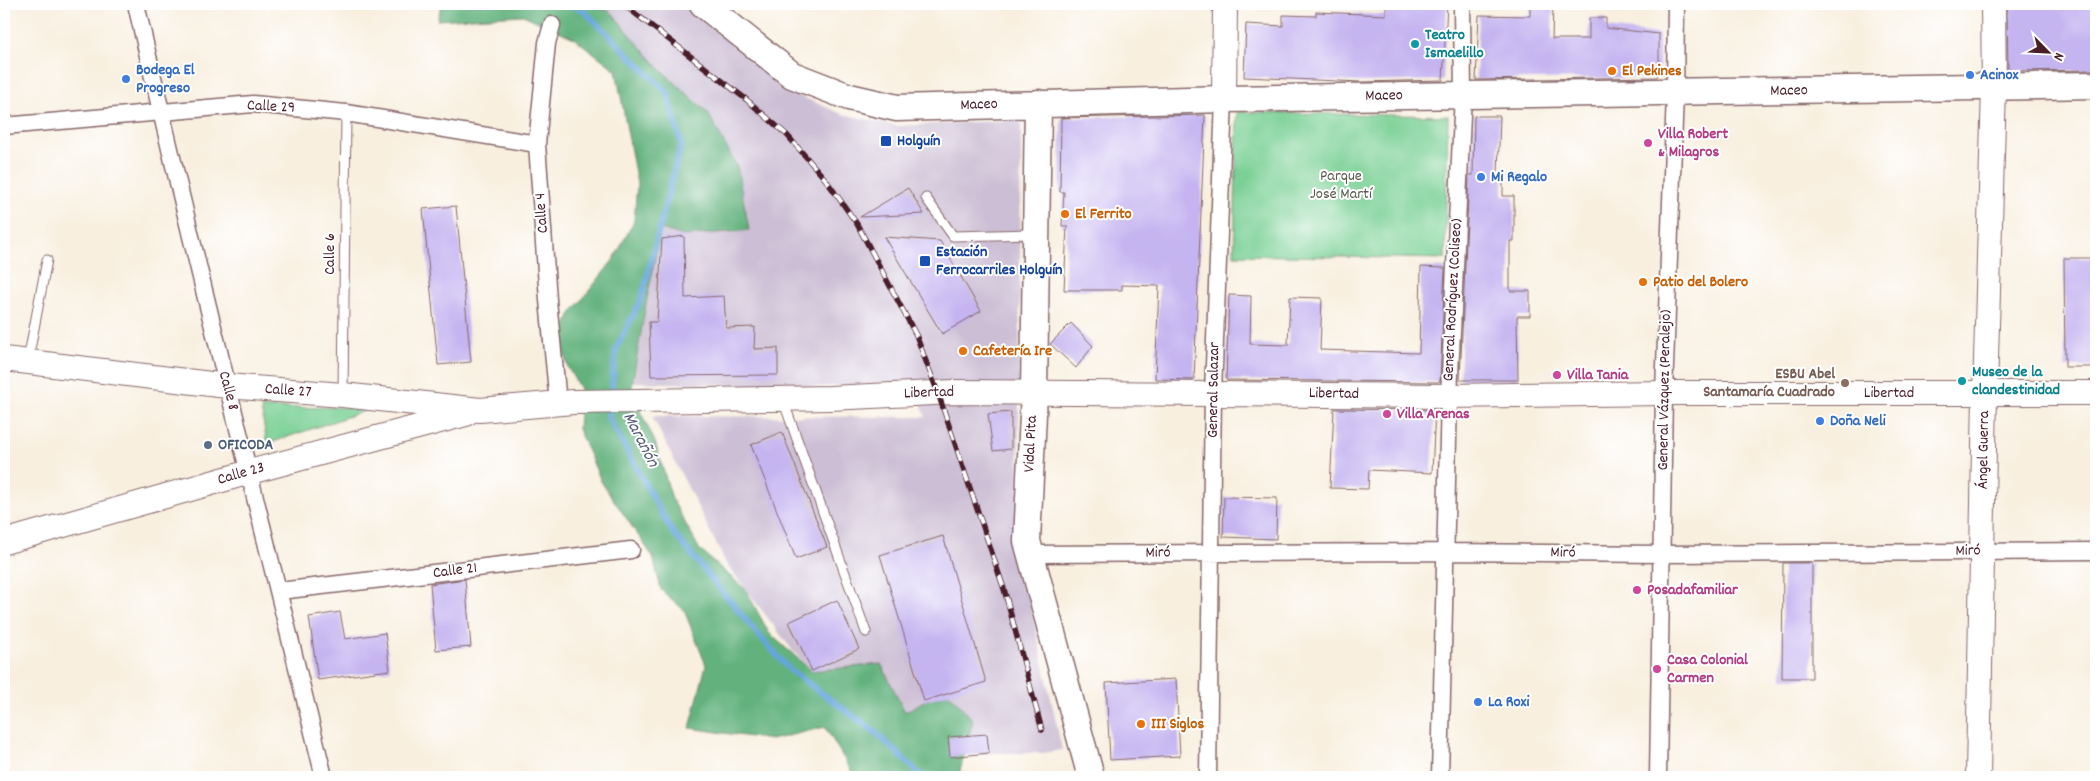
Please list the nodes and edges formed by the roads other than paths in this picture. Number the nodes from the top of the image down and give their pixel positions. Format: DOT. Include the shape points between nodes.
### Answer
graph roads {
  1 [pos="136,4"];
  2 [pos="703,4"];
  3 [pos="1225,4"];
  4 [pos="1462,4"];
  5 [pos="1676,4"];
  6 [pos="1993,4"];
  7 [pos="552,25"];
  8 [pos="2096,86"];
  9 [pos="1994,88"];
  10 [pos="1675,93"];
  11 [pos="1463,94"];
  12 [pos="1224,99"];
  13 [pos="1038,103"];
  14 [pos="346,113"];
  15 [pos="161,114"];
  16 [pos="4,126"];
  17 [pos="537,144"];
  18 [pos="926,198"];
  19 [pos="1036,234"];
  20 [pos="48,260"];
  21 [pos="4,359"];
  22 [pos="28,362"];
  23 [pos="226,386"];
  24 [pos="1034,393"];
  25 [pos="1213,393"];
  26 [pos="1664,393"];
  27 [pos="1985,393"];
  28 [pos="2096,393"];
  29 [pos="343,395"];
  30 [pos="1449,396"];
  31 [pos="783,399"];
  32 [pos="565,402"];
  33 [pos="480,410"];
  34 [pos="250,472"];
  35 [pos="4,542"];
  36 [pos="631,550"];
  37 [pos="1982,551"];
  38 [pos="2096,551"];
  39 [pos="1211,552"];
  40 [pos="1444,552"];
  41 [pos="1031,554"];
  42 [pos="1662,554"];
  43 [pos="279,591"];
  44 [pos="866,632"];
  45 [pos="324,777"];
  46 [pos="1091,777"];
  47 [pos="1208,777"];
  48 [pos="1440,777"];
  49 [pos="1658,777"];
  50 [pos="1978,777"];
  1 -- 15 [label="street, Calle 8"];
  2 -- 13 [label="main road, Maceo" via="792,75 849,98 897,108"];
  3 -- 12 [label="street, General Salazar"];
  4 -- 11 [label="street, General Rodríguez (Coliseo)"];
  5 -- 10 [label="street, General Vázquez (Peralejo)"];
  6 -- 9 [label="street, Ángel Guerra"];
  7 -- 17 [label="street, Calle 4" via="547,43"];
  8 -- 9 [label="main road, Maceo"];
  9 -- 10 [label="main road, Maceo"];
  9 -- 27 [label="street, Ángel Guerra"];
  10 -- 11 [label="main road, Maceo"];
  10 -- 26 [label="street, General Vázquez (Peralejo)"];
  11 -- 12 [label="main road, Maceo"];
  11 -- 30 [label="street, General Rodríguez (Coliseo)"];
  12 -- 13 [label="main road, Maceo"];
  12 -- 25 [label="street, General Salazar"];
  13 -- 19 [label="main road, Vidal Pita"];
  14 -- 15 [label="street, Calle 29" via="253,104"];
  14 -- 17 [label="street, Calle 29"];
  14 -- 29 [label="lane, Calle 6"];
  15 -- 16 [label="street, Calle 29"];
  15 -- 23 [label="street, Calle 8"];
  17 -- 32 [label="street, Calle 4" via="548,300"];
  18 -- 19 [label="lane" via="953,236"];
  19 -- 24 [label="main road, Vidal Pita"];
  20 -- 22 [label="lane"];
  21 -- 22 [label="street, Calle 27"];
  22 -- 23 [label="street, Calle 27"];
  23 -- 29 [label="street, Calle 27"];
  23 -- 34 [label="street, Calle 8"];
  24 -- 25 [label="street, Libertad"];
  24 -- 31 [label="street, Libertad" via="954,392"];
  24 -- 41 [label="main road, Vidal Pita" via="1027,541"];
  25 -- 30 [label="street, Libertad"];
  25 -- 39 [label="street, General Salazar"];
  26 -- 27 [label="street, Libertad"];
  26 -- 30 [label="street, Libertad"];
  26 -- 42 [label="street, General Vázquez (Peralejo)"];
  27 -- 28 [label="street, Libertad"];
  27 -- 37 [label="street, Ángel Guerra"];
  29 -- 33 [label="street, Calle 27"];
  30 -- 40 [label="street, General Rodríguez (Coliseo)"];
  31 -- 32 [label="street, Libertad"];
  31 -- 44 [label="lane"];
  32 -- 33 [label="street, Calle 27"];
  33 -- 34 [label="street, Calle 23"];
  34 -- 35 [label="street, Calle 23"];
  34 -- 43 [label="street, Calle 8"];
  36 -- 43 [label="street, Calle 21"];
  37 -- 38 [label="street, Miró"];
  37 -- 42 [label="street, Miró"];
  37 -- 50 [label="street, Ángel Guerra"];
  39 -- 40 [label="street, Miró"];
  39 -- 41 [label="street, Miró"];
  39 -- 47 [label="street, General Salazar"];
  40 -- 42 [label="street, Miró"];
  40 -- 48 [label="street, General Rodríguez (Coliseo)"];
  41 -- 46 [label="main road, Vidal Pita"];
  42 -- 49 [label="street, General Vázquez (Peralejo)"];
  43 -- 45 [label="street, Calle 8"];
}
